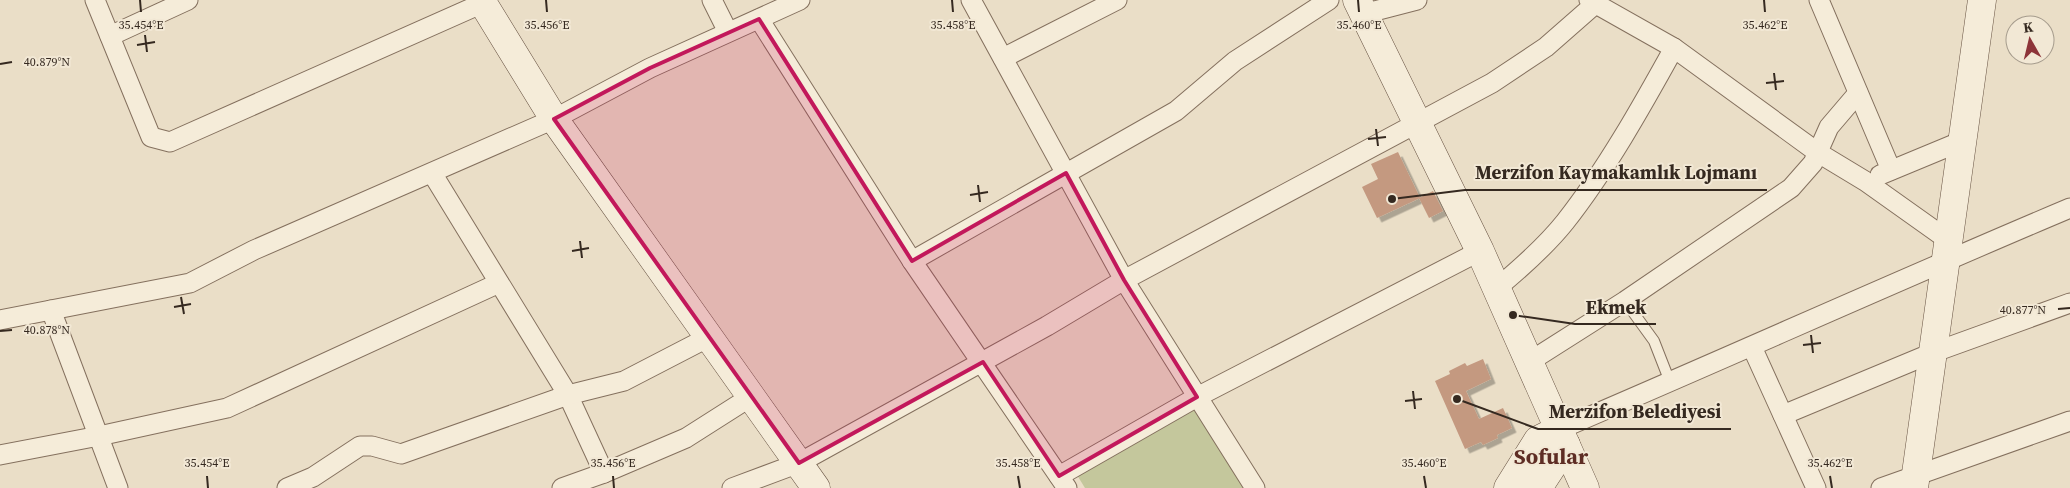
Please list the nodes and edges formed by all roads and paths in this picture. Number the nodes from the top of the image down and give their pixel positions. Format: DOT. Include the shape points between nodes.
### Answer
graph roads {
  1 [pos="95,0"];
  2 [pos="188,0"];
  3 [pos="712,0"];
  4 [pos="800,0"];
  5 [pos="971,0"];
  6 [pos="1117,0"];
  7 [pos="1329,0"];
  8 [pos="1416,0"];
  9 [pos="1819,0"];
  10 [pos="1982,0"];
  11 [pos="482,2"];
  12 [pos="1592,2"];
  13 [pos="1360,7"];
  14 [pos="759,19"];
  15 [pos="728,32"];
  16 [pos="110,36"];
  17 [pos="1674,48"];
  18 [pos="1003,58"];
  19 [pos="1858,92"];
  20 [pos="554,119"];
  21 [pos="1417,123"];
  22 [pos="1962,140"];
  23 [pos="1817,152"];
  24 [pos="1891,170"];
  25 [pos="432,173"];
  26 [pos="1066,173"];
  27 [pos="1865,181"];
  28 [pos="2070,208"];
  29 [pos="1946,250"];
  30 [pos="1480,251"];
  31 [pos="912,261"];
  32 [pos="1124,280"];
  33 [pos="499,283"];
  34 [pos="1496,288"];
  35 [pos="1625,301"];
  36 [pos="2070,303"];
  37 [pos="51,310"];
  38 [pos="0,320"];
  39 [pos="709,337"];
  40 [pos="1752,347"];
  41 [pos="1932,353"];
  42 [pos="983,362"];
  43 [pos="1529,362"];
  44 [pos="1670,382"];
  45 [pos="568,395"];
  46 [pos="752,396"];
  47 [pos="1197,397"];
  48 [pos="1783,415"];
  49 [pos="2070,421"];
  50 [pos="99,436"];
  51 [pos="1562,438"];
  52 [pos="0,455"];
  53 [pos="799,463"];
  54 [pos="604,473"];
  55 [pos="1063,482"];
  56 [pos="1915,482"];
  57 [pos="118,488"];
  58 [pos="287,488"];
  59 [pos="562,488"];
  60 [pos="732,488"];
  61 [pos="816,488"];
  62 [pos="1255,488"];
  63 [pos="1508,488"];
  64 [pos="1538,488"];
  65 [pos="1585,488"];
  66 [pos="1816,488"];
  67 [pos="1882,488"];
  1 -- 16 [label="street"];
  2 -- 16 [label="street"];
  3 -- 15 [label="street"];
  4 -- 14 [label="street"];
  5 -- 18 [label="street"];
  6 -- 18 [label="street"];
  7 -- 26 [label="street" via="1235,61 1176,111"];
  8 -- 13 [label="street"];
  9 -- 19 [label="street"];
  10 -- 22 [label="street"];
  11 -- 16 [label="street" via="170,142 151,136"];
  11 -- 20 [label="street"];
  12 -- 17 [label="street"];
  12 -- 21 [label="street" via="1565,32 1520,66"];
  13 -- 21 [label="street"];
  14 -- 15 [label="street"];
  14 -- 31 [label="street"];
  15 -- 20 [label="street" via="650,68"];
  17 -- 23 [label="street"];
  17 -- 34 [label="street" via="1648,96 1579,203 1536,253"];
  18 -- 26 [label="street"];
  19 -- 23 [label="street" via="1829,127"];
  19 -- 24 [label="street"];
  20 -- 25 [label="street"];
  20 -- 39 [label="street"];
  21 -- 30 [label="street"];
  21 -- 32 [label="street"];
  22 -- 24 [label="street"];
  22 -- 29 [label="street"];
  23 -- 27 [label="street"];
  23 -- 35 [label="street" via="1813,163 1791,188"];
  24 -- 27 [label="street"];
  25 -- 33 [label="street"];
  25 -- 37 [label="street" via="254,250 190,283"];
  26 -- 31 [label="street"];
  26 -- 32 [label="street"];
  27 -- 29 [label="street"];
  28 -- 29 [label="street"];
  29 -- 40 [label="street"];
  29 -- 41 [label="street"];
  30 -- 34 [label="street"];
  30 -- 47 [label="street"];
  31 -- 42 [label="street"];
  32 -- 42 [label="street"];
  32 -- 47 [label="street"];
  33 -- 45 [label="street"];
  33 -- 50 [label="street" via="227,408"];
  34 -- 43 [label="street"];
  35 -- 43 [label="street"];
  35 -- 44 [label="lane" via="1654,341"];
  36 -- 41 [label="street"];
  37 -- 38 [label="street"];
  37 -- 50 [label="street"];
  39 -- 45 [label="street" via="624,381"];
  39 -- 46 [label="street"];
  40 -- 44 [label="street"];
  40 -- 48 [label="street"];
  41 -- 48 [label="street"];
  41 -- 56 [label="street"];
  42 -- 53 [label="street"];
  42 -- 55 [label="street"];
  43 -- 51 [label="street"];
  44 -- 51 [label="street"];
  45 -- 54 [label="street"];
  45 -- 58 [label="street" via="401,454 360,446 313,477"];
  46 -- 53 [label="street"];
  46 -- 54 [label="street" via="686,438"];
  47 -- 55 [label="street"];
  47 -- 62 [label="street"];
  48 -- 66 [label="street"];
  49 -- 56 [label="street"];
  50 -- 52 [label="street"];
  50 -- 57 [label="street"];
  51 -- 63 [label="street" via="1538,440"];
  51 -- 64 [label="street"];
  51 -- 65 [label="street"];
  53 -- 60 [label="street"];
  53 -- 61 [label="street"];
  54 -- 59 [label="street"];
  56 -- 67 [label="street"];
}
